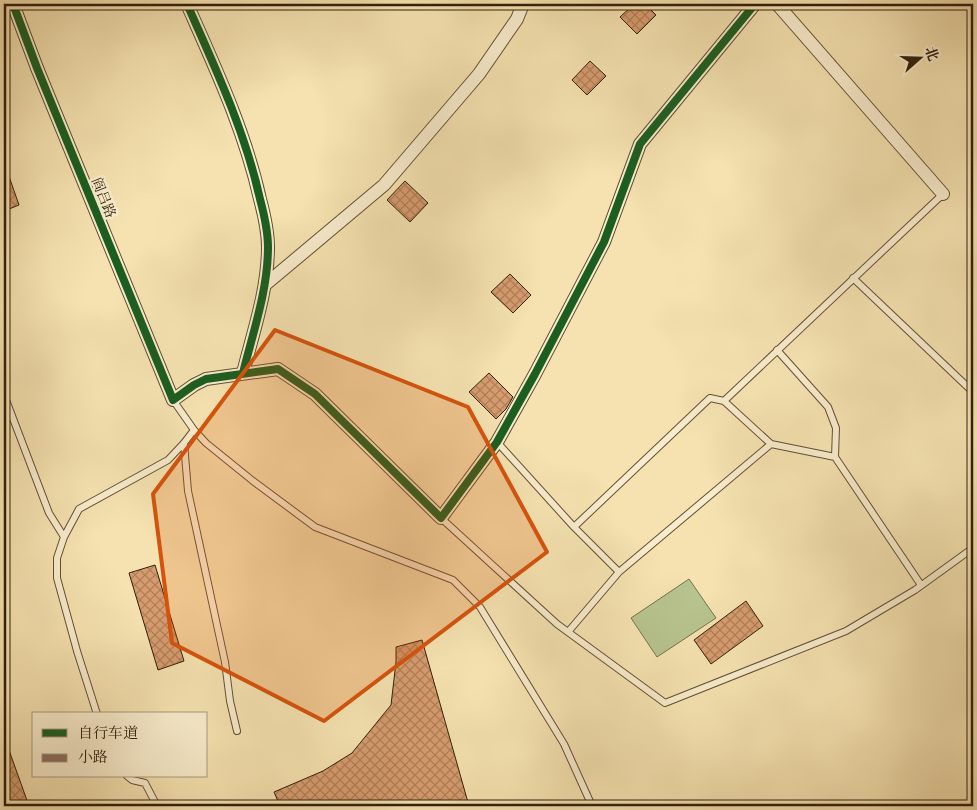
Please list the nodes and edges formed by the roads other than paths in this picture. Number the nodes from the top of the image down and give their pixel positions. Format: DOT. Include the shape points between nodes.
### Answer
graph roads {
  1 [pos="12,4"];
  2 [pos="187,4"];
  3 [pos="523,4"];
  4 [pos="756,4"];
  5 [pos="777,4"];
  6 [pos="943,194"];
  7 [pos="854,278"];
  8 [pos="266,284"];
  9 [pos="777,350"];
  10 [pos="239,374"];
  11 [pos="973,392"];
  12 [pos="4,400"];
  13 [pos="173,400"];
  14 [pos="724,400"];
  15 [pos="194,430"];
  16 [pos="497,442"];
  17 [pos="184,444"];
  18 [pos="771,444"];
  19 [pos="835,457"];
  20 [pos="441,518"];
  21 [pos="574,527"];
  22 [pos="64,537"];
  23 [pos="973,548"];
  24 [pos="619,572"];
  25 [pos="921,585"];
  26 [pos="568,632"];
  27 [pos="96,712"];
  28 [pos="237,731"];
  29 [pos="130,778"];
  30 [pos="157,806"];
  31 [pos="592,806"];
  1 -- 13 [label="street, 阎吕路"];
  2 -- 8 [label="street" via="245,144 257,182 268,246"];
  3 -- 8 [label="street" via="517,20 478,74 384,185"];
  4 -- 16 [label="street" via="640,144 604,242"];
  5 -- 6 [label="street"];
  6 -- 7 [label="lane"];
  7 -- 9 [label="lane"];
  7 -- 11 [label="lane"];
  8 -- 10 [label="street"];
  9 -- 14 [label="lane"];
  9 -- 19 [label="lane" via="828,407 836,428"];
  10 -- 13 [label="street" via="206,379"];
  10 -- 20 [label="street" via="278,369 315,394"];
  12 -- 22 [label="lane" via="49,514"];
  13 -- 15 [label="lane"];
  14 -- 18 [label="lane"];
  14 -- 21 [label="lane" via="710,398"];
  15 -- 17 [label="lane"];
  15 -- 31 [label="lane" via="253,481 315,527 453,580 480,607 564,744"];
  16 -- 20 [label="street"];
  16 -- 21 [label="lane"];
  17 -- 22 [label="lane" via="168,460 79,509"];
  17 -- 28 [label="lane" via="188,491"];
  18 -- 19 [label="lane"];
  18 -- 24 [label="lane"];
  19 -- 25 [label="lane"];
  20 -- 26 [label="lane"];
  21 -- 24 [label="lane"];
  22 -- 27 [label="lane" via="57,558 57,578"];
  23 -- 25 [label="lane"];
  24 -- 26 [label="lane"];
  25 -- 26 [label="lane" via="846,631 665,703"];
  29 -- 30 [label="lane" via="145,783"];
}
